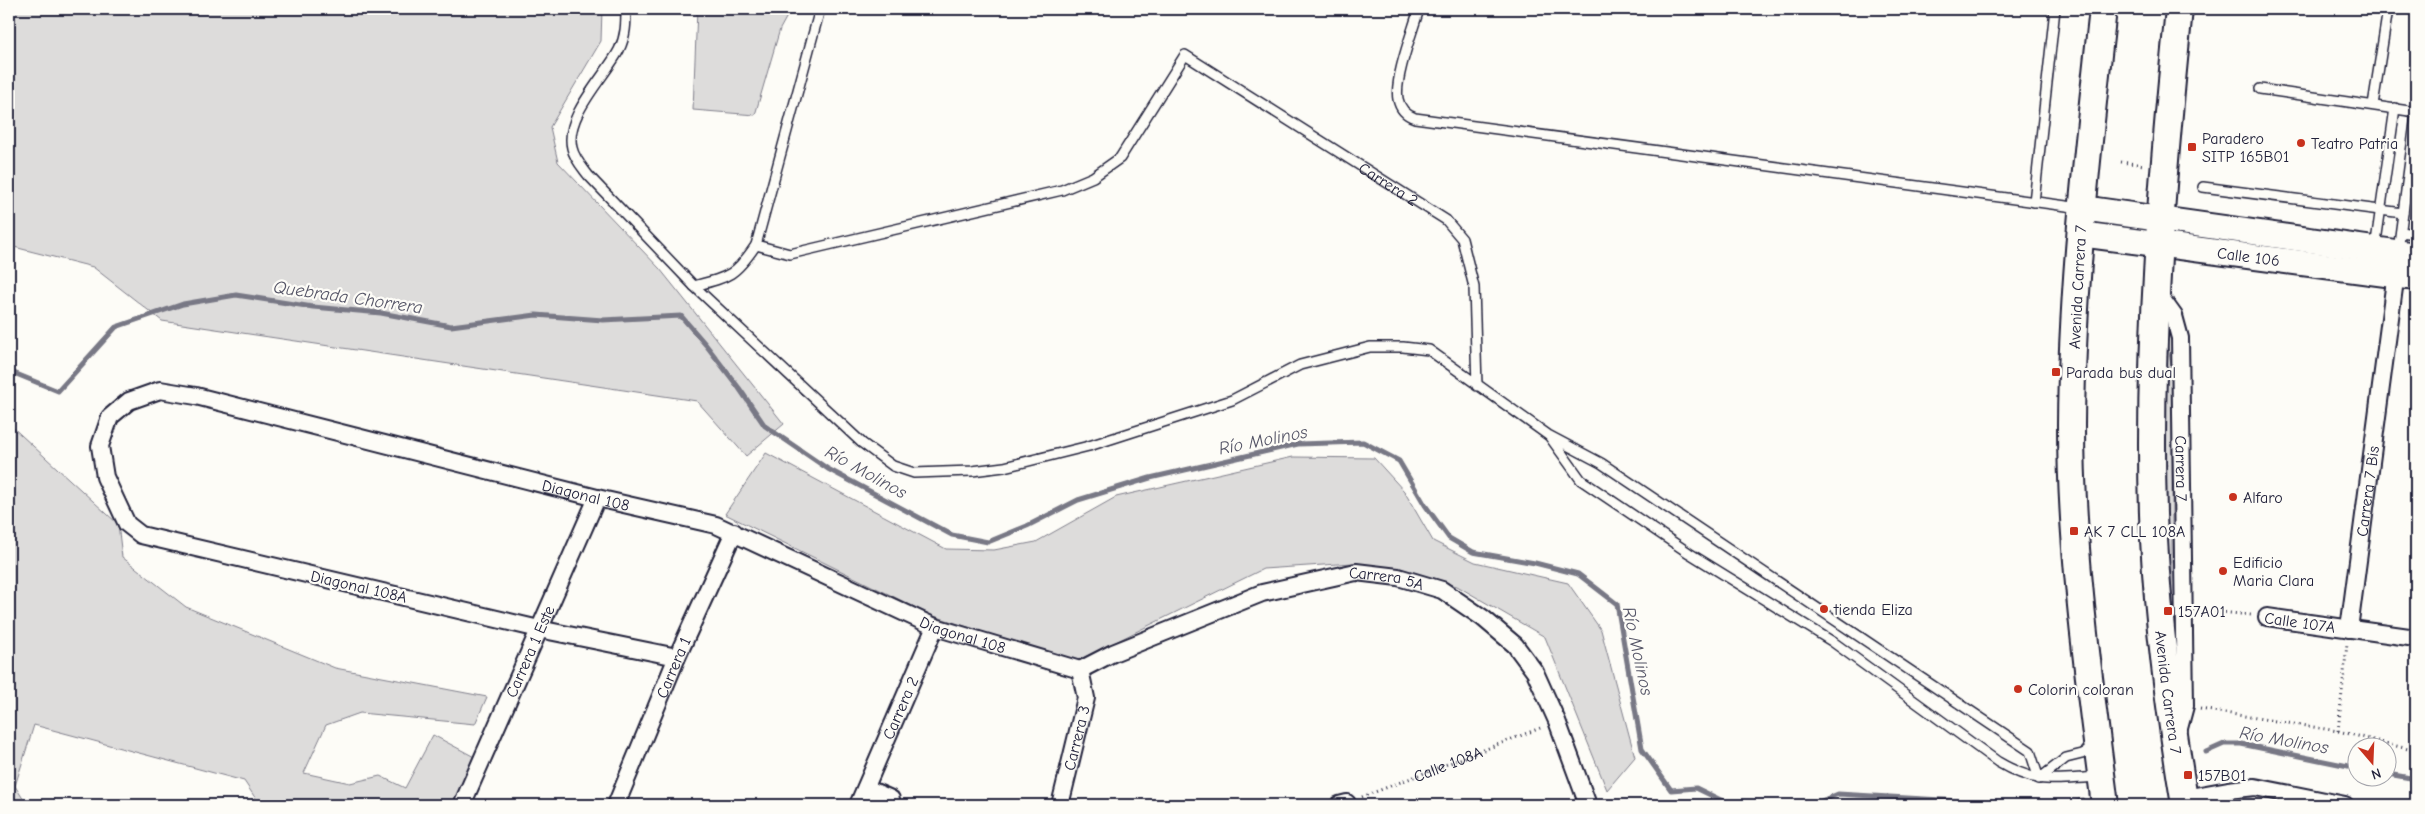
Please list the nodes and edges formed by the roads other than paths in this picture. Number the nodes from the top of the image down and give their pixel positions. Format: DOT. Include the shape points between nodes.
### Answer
graph roads {
  1 [pos="626,9"];
  2 [pos="820,9"];
  3 [pos="1419,9"];
  4 [pos="2055,9"];
  5 [pos="2103,9"];
  6 [pos="2179,9"];
  7 [pos="2388,9"];
  8 [pos="2260,89"];
  9 [pos="2372,105"];
  10 [pos="2395,108"];
  11 [pos="2416,114"];
  12 [pos="2204,187"];
  13 [pos="2034,202"];
  14 [pos="2381,210"];
  15 [pos="2403,213"];
  16 [pos="2081,221"];
  17 [pos="2158,232"];
  18 [pos="2416,234"];
  19 [pos="756,245"];
  20 [pos="2375,249"];
  21 [pos="2405,259"];
  22 [pos="694,286"];
  23 [pos="2155,290"];
  24 [pos="1476,386"];
  25 [pos="1548,435"];
  26 [pos="100,446"];
  27 [pos="597,498"];
  28 [pos="734,532"];
  29 [pos="2267,617"];
  30 [pos="935,627"];
  31 [pos="539,629"];
  32 [pos="2348,629"];
  33 [pos="2416,638"];
  34 [pos="677,657"];
  35 [pos="1080,670"];
  36 [pos="2175,741"];
  37 [pos="2098,747"];
  38 [pos="2101,777"];
  39 [pos="2039,779"];
  40 [pos="866,788"];
  41 [pos="2184,802"];
  42 [pos="462,805"];
  43 [pos="616,805"];
  44 [pos="858,805"];
  45 [pos="889,805"];
  46 [pos="1060,805"];
  47 [pos="1588,805"];
  48 [pos="2105,805"];
  49 [pos="2345,805"];
  1 -- 22 [label="lane" via="626,30 619,50 573,125 572,148 588,175"];
  2 -- 19 [label="lane"];
  3 -- 13 [label="lane" via="1398,83 1402,109 1415,118"];
  4 -- 13 [label="lane"];
  5 -- 16 [label="main road, Avenida Carrera 7"];
  6 -- 17 [label="main road, Avenida Carrera 7"];
  7 -- 9 [label="lane"];
  8 -- 9 [label="lane"];
  9 -- 10 [label="lane"];
  10 -- 11 [label="lane"];
  10 -- 14 [label="lane"];
  11 -- 15 [label="lane"];
  12 -- 14 [label="lane"];
  13 -- 16 [label="lane"];
  14 -- 15 [label="lane"];
  14 -- 20 [label="lane"];
  15 -- 21 [label="lane"];
  16 -- 17 [label="main road, Calle 106"];
  16 -- 37 [label="main road, Avenida Carrera 7" via="2071,426 2074,531"];
  17 -- 20 [label="main road, Calle 106"];
  17 -- 21 [label="main road, Calle 106"];
  17 -- 23 [label="main road, Avenida Carrera 7"];
  18 -- 21 [label="lane"];
  19 -- 22 [label="lane" via="741,267 722,279"];
  19 -- 24 [label="lane, Carrera 2" via="790,254 1062,190 1093,177 1120,158 1185,56 1446,220 1462,239 1474,287"];
  20 -- 21 [label="main road, Calle 106"];
  21 -- 32 [label="street, Carrera 7 Bis"];
  22 -- 24 [label="lane" via="862,443 893,466 914,472 1004,467 1089,446 1232,400 1300,365 1370,348 1429,350"];
  23 -- 36 [label="main road, Avenida Carrera 7" via="2153,514 2162,645"];
  23 -- 36 [label="street, Carrera 7" via="2174,316 2180,338 2185,706"];
  24 -- 25 [label="lane"];
  25 -- 39 [label="lane" via="1581,480 1689,553 1833,642 1998,762 2019,774"];
  25 -- 39 [label="lane" via="1601,463 2030,751"];
  26 -- 27 [label="street, Diagonal 108" via="110,417 129,401 160,390 196,396"];
  26 -- 31 [label="street, Diagonal 108A" via="105,477 118,507 127,524 141,536"];
  27 -- 28 [label="street, Diagonal 108"];
  27 -- 31 [label="street, Carrera 1 Este"];
  28 -- 30 [label="street, Diagonal 108"];
  28 -- 34 [label="street, Carrera 1"];
  29 -- 32 [label="street, Calle 107A"];
  30 -- 35 [label="street, Diagonal 108"];
  30 -- 40 [label="street, Carrera 2"];
  31 -- 34 [label="street, Diagonal 108A"];
  31 -- 42 [label="street, Carrera 1 Este"];
  32 -- 33 [label="street, Calle 107A"];
  34 -- 43 [label="street, Carrera 1"];
  35 -- 46 [label="street, Carrera 3" via="1086,698"];
  35 -- 47 [label="street, Carrera 5A" via="1113,653 1262,593 1356,572 1398,577 1442,590 1515,645 1535,672"];
  36 -- 41 [label="main road, Avenida Carrera 7"];
  37 -- 38 [label="main road, Avenida Carrera 7"];
  37 -- 39 [label="lane" via="2066,758"];
  38 -- 39 [label="lane"];
  38 -- 48 [label="main road, Avenida Carrera 7"];
  40 -- 44 [label="street, Carrera 2"];
  40 -- 45 [label="street" via="891,800"];
  41 -- 49 [label="street" via="2219,791 2256,787"];
}
